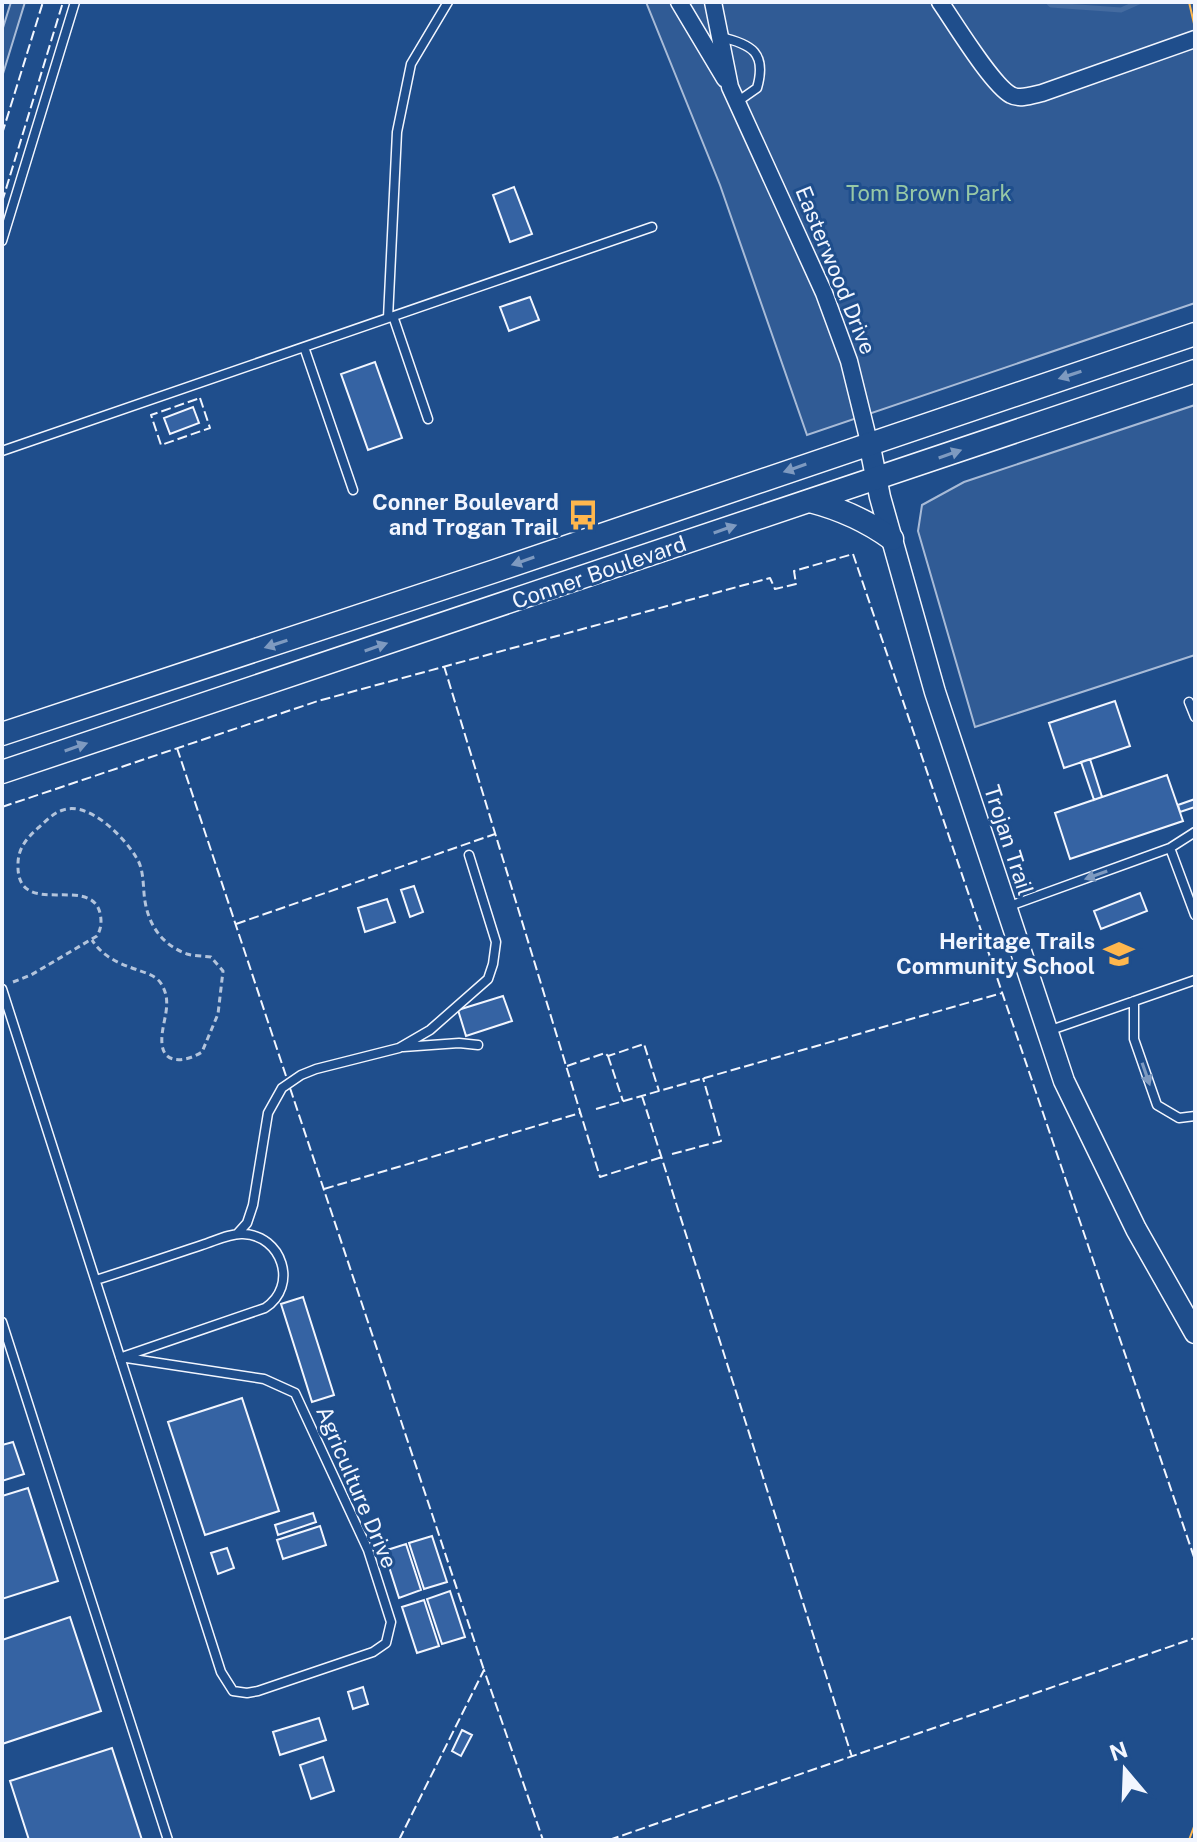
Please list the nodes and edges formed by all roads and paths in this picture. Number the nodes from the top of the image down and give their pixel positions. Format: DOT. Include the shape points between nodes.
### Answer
graph roads {
  1 [pos="75,2"];
  2 [pos="448,2"];
  3 [pos="679,2"];
  4 [pos="713,2"];
  5 [pos="940,2"];
  6 [pos="720,37"];
  7 [pos="1195,39"];
  8 [pos="732,91"];
  9 [pos="652,227"];
  10 [pos="2,241"];
  11 [pos="390,317"];
  12 [pos="1195,334"];
  13 [pos="304,347"];
  14 [pos="1195,371"];
  15 [pos="428,419"];
  16 [pos="869,442"];
  17 [pos="2,451"];
  18 [pos="876,479"];
  19 [pos="353,490"];
  20 [pos="809,501"];
  21 [pos="892,539"];
  22 [pos="1189,702"];
  23 [pos="1195,717"];
  24 [pos="2,734"];
  25 [pos="2,772"];
  26 [pos="1195,832"];
  27 [pos="1170,848"];
  28 [pos="469,855"];
  29 [pos="1006,907"];
  30 [pos="1195,915"];
  31 [pos="92,940"];
  32 [pos="1195,980"];
  33 [pos="2,987"];
  34 [pos="1134,1001"];
  35 [pos="4,1005"];
  36 [pos="1047,1031"];
  37 [pos="478,1045"];
  38 [pos="399,1048"];
  39 [pos="1195,1116"];
  40 [pos="238,1233"];
  41 [pos="96,1280"];
  42 [pos="1190,1312"];
  43 [pos="2,1322"];
  44 [pos="1195,1333"];
  45 [pos="120,1357"];
  46 [pos="168,1840"];
  1 -- 10 [label="lane"];
  2 -- 11 [label="lane" via="411,64 397,132"];
  3 -- 8 [label="street, Easterwood Drive"];
  4 -- 6 [label="street, Easterwood Drive"];
  5 -- 7 [label="street" via="997,83 1011,95 1024,97"];
  6 -- 8 [label="street, Easterwood Drive"];
  6 -- 8 [label="lane" via="742,42 757,55 762,69 757,88"];
  8 -- 16 [label="street, Easterwood Drive" via="824,293 849,361"];
  9 -- 11 [label="lane"];
  11 -- 13 [label="lane"];
  11 -- 15 [label="lane"];
  12 -- 16 [label="main road, Conner Boulevard, one-way"];
  13 -- 17 [label="lane"];
  13 -- 19 [label="lane"];
  18 -- 14 [label="main road, Conner Boulevard, one-way"];
  16 -- 18 [label="street, Easterwood Drive"];
  16 -- 24 [label="main road, Conner Boulevard, one-way"];
  18 -- 20 [label="main road, Conner Boulevard"];
  18 -- 21 [label="street, Trojan Trail"];
  20 -- 21 [label="main road" via="862,519"];
  25 -- 20 [label="main road, Conner Boulevard, one-way"];
  21 -- 29 [label="street, Trojan Trail" via="935,692"];
  22 -- 23 [label="lane"];
  26 -- 27 [label="lane"];
  27 -- 29 [label="lane, one-way"];
  27 -- 30 [label="lane"];
  28 -- 38 [label="lane" via="496,942 488,979 430,1030"];
  29 -- 36 [label="street, Trojan Trail"];
  31 -- 31 [label="path" via="118,964 161,984 167,1007 161,1046 165,1053 181,1061 202,1052 218,1014 223,971 211,957 180,951 151,926 136,857 106,823 84,812 63,810 29,835 17,865 25,886 39,896 66,894 92,900 101,921"];
  31 -- 33 [label="path"];
  32 -- 34 [label="lane"];
  33 -- 35 [label="lane, Agriculture Drive"];
  34 -- 36 [label="lane"];
  34 -- 39 [label="lane, one-way" via="1134,1039 1157,1105 1179,1118"];
  35 -- 41 [label="lane, Agriculture Drive"];
  36 -- 42 [label="street, Trojan Trail" via="1064,1081 1136,1229"];
  37 -- 38 [label="lane"];
  38 -- 40 [label="lane" via="316,1069 282,1088 268,1113 253,1205"];
  40 -- 41 [label="lane"];
  40 -- 45 [label="lane" via="265,1238 274,1247 285,1282 275,1301"];
  41 -- 45 [label="lane, Agriculture Drive"];
  42 -- 44 [label="street, Trojan Trail"];
  43 -- 46 [label="lane"];
  45 -- 45 [label="lane, Agriculture Drive" via="264,1379 295,1393 368,1550 391,1622 386,1643 258,1691 233,1691 228,1686"];
}
